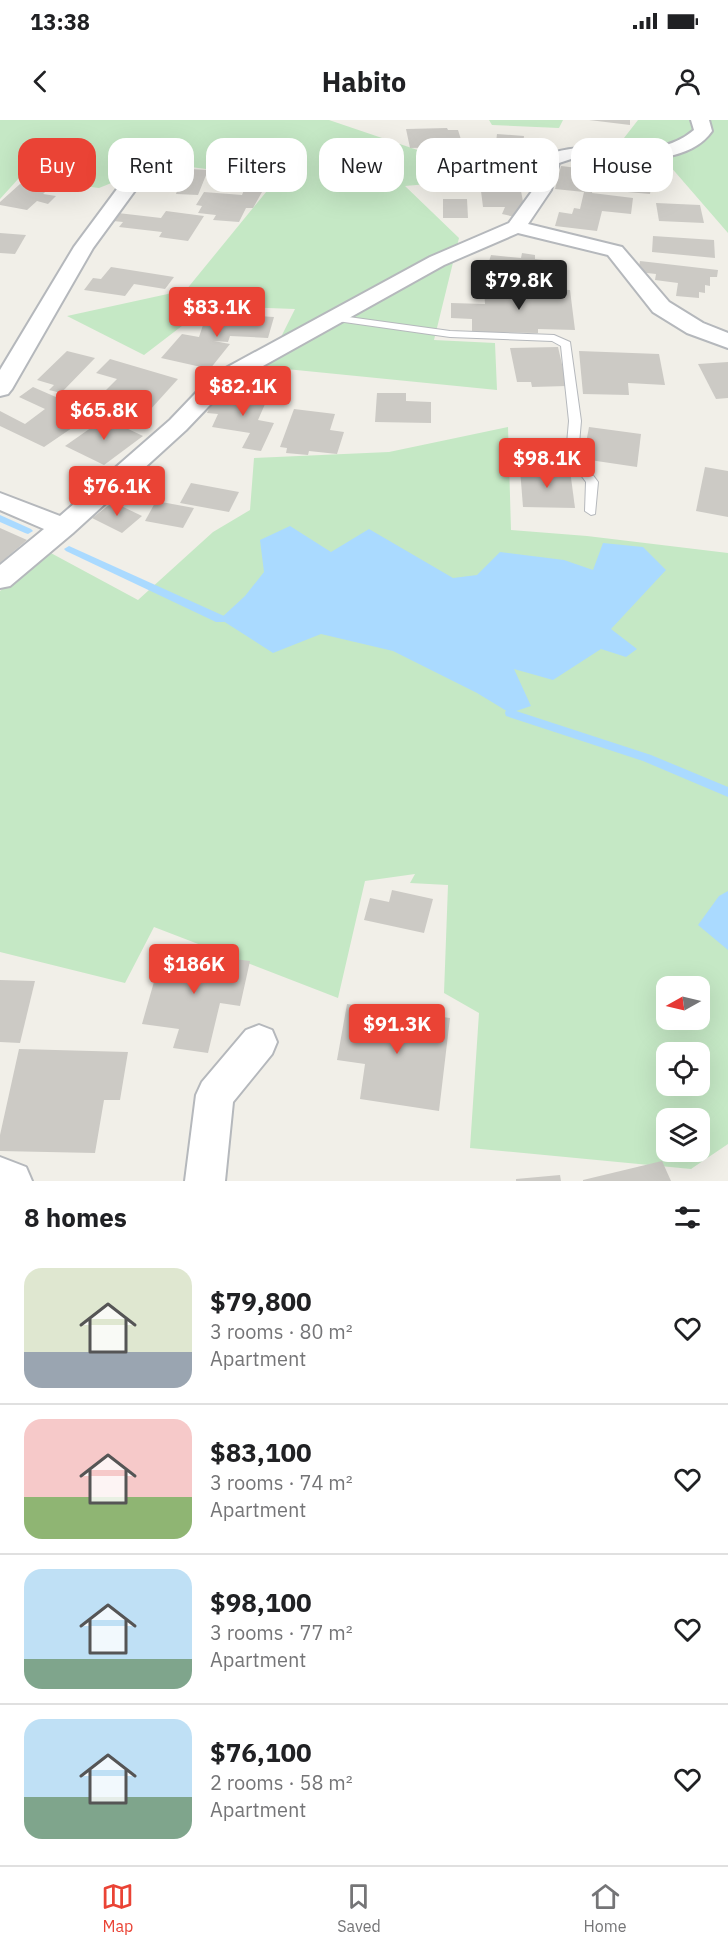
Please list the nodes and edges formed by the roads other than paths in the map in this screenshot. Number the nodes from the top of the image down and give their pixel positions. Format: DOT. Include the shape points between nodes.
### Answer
graph roads {
  1 [pos="700,120"];
  2 [pos="125,192"];
  3 [pos="516,227"];
  4 [pos="334,318"];
  5 [pos="728,341"];
  6 [pos="0,389"];
  7 [pos="0,501"];
  8 [pos="591,511"];
  9 [pos="64,526"];
  10 [pos="0,579"];
  11 [pos="259,1042"];
  12 [pos="0,1177"];
  13 [pos="12,1181"];
  14 [pos="206,1181"];
  1 -- 3 [label="street" via="703,131 695,141 668,151 565,153 551,160 542,190"];
  2 -- 6 [label="street" via="84,247"];
  3 -- 4 [label="street" via="437,261"];
  3 -- 5 [label="street" via="615,250 661,307 695,328"];
  4 -- 8 [label="lane" via="450,334 554,338 566,344 575,422 573,456 592,482"];
  4 -- 9 [label="street" via="221,380 178,425"];
  7 -- 9 [label="street"];
  9 -- 10 [label="street"];
  11 -- 14 [label="street" via="215,1095"];
  12 -- 13 [label="street"];
}
